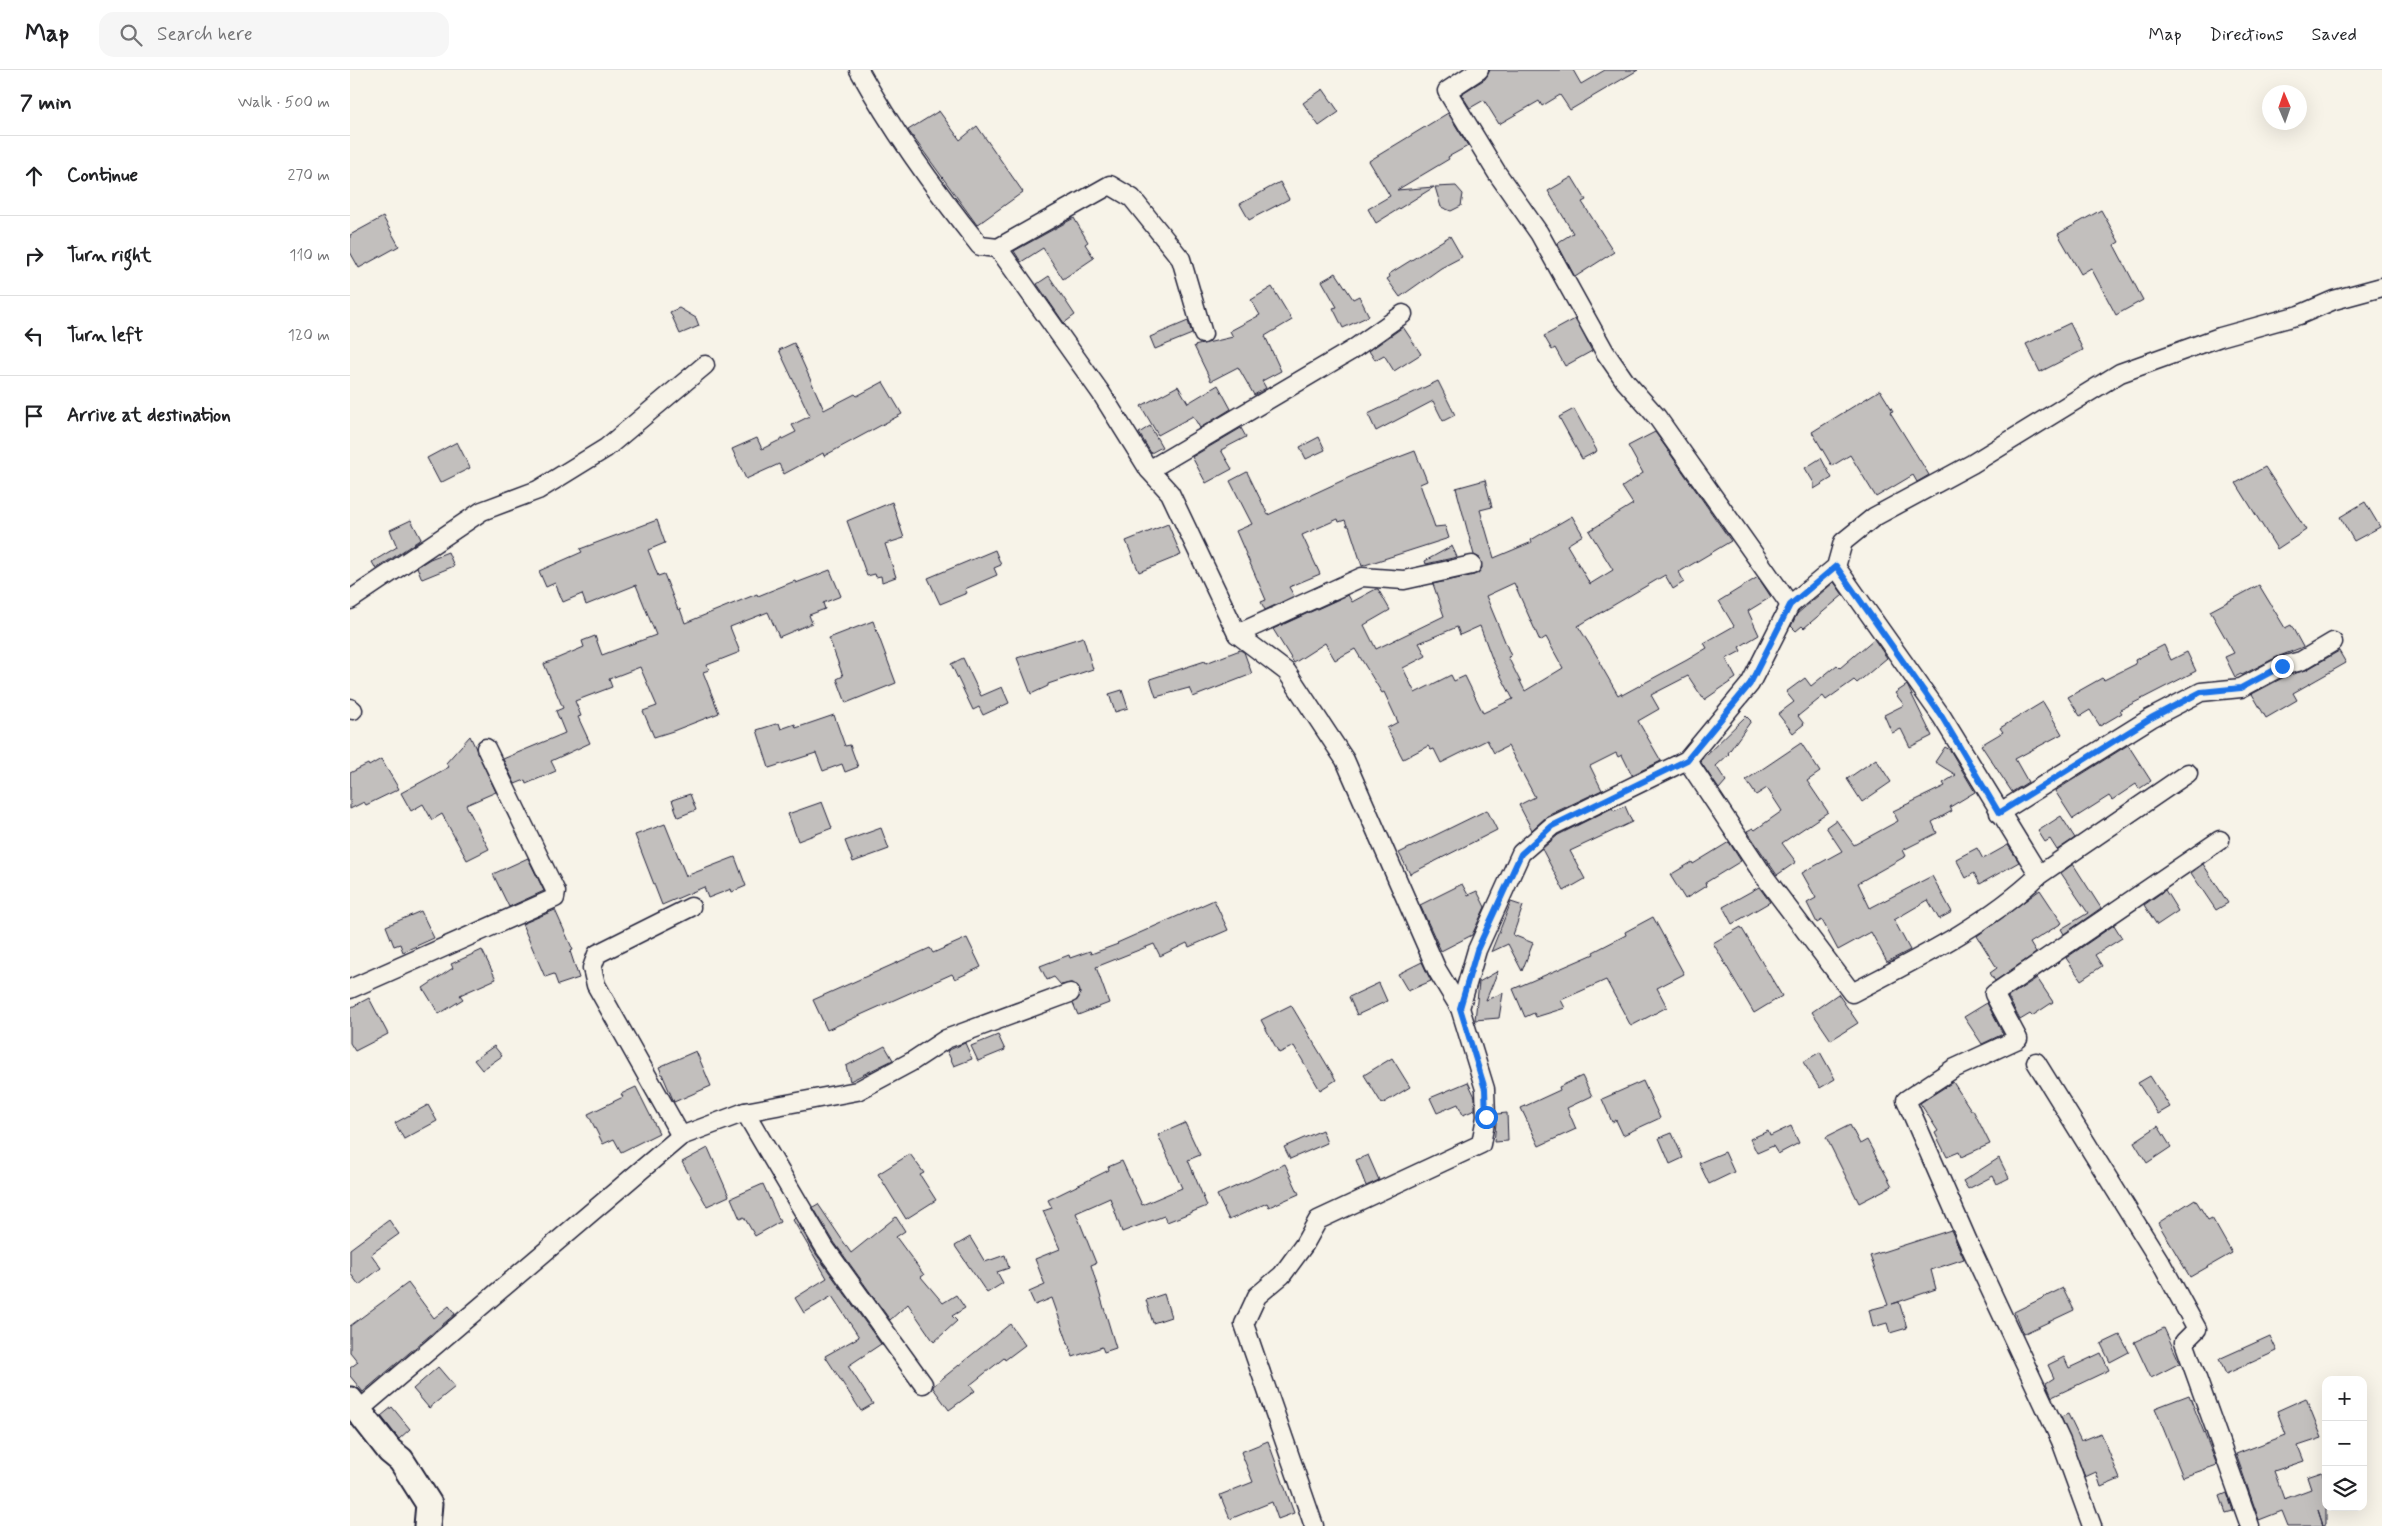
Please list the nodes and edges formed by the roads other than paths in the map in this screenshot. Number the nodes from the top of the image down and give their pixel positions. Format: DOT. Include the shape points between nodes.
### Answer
graph roads {
  1 [pos="859,70"];
  2 [pos="1479,70"];
  3 [pos="998,248"];
  4 [pos="2382,287"];
  5 [pos="1403,314"];
  6 [pos="1203,334"];
  7 [pos="705,365"];
  8 [pos="1149,470"];
  9 [pos="1472,565"];
  10 [pos="1836,566"];
  11 [pos="350,600"];
  12 [pos="1790,605"];
  13 [pos="1237,634"];
  14 [pos="2333,642"];
  15 [pos="486,748"];
  16 [pos="1687,760"];
  17 [pos="2188,773"];
  18 [pos="1999,813"];
  19 [pos="2220,840"];
  20 [pos="2039,875"];
  21 [pos="691,907"];
  22 [pos="350,989"];
  23 [pos="1070,993"];
  24 [pos="1460,1008"];
  25 [pos="2036,1062"];
  26 [pos="745,1112"];
  27 [pos="680,1136"];
  28 [pos="922,1384"];
  29 [pos="354,1406"];
  30 [pos="427,1526"];
  31 [pos="1314,1526"];
  32 [pos="2092,1526"];
  33 [pos="2250,1526"];
  1 -- 3 [label="street" via="931,185 980,246"];
  2 -- 12 [label="street" via="1447,91 1497,173 1539,233 1605,352 1657,417"];
  3 -- 6 [label="street" via="1110,185 1132,198 1181,259"];
  3 -- 8 [label="street" via="1101,392"];
  4 -- 10 [label="street" via="2220,337 2120,373 1972,464 1874,517 1843,542"];
  5 -- 8 [label="street" via="1352,350"];
  7 -- 11 [label="street" via="606,448 538,490 482,511"];
  8 -- 13 [label="street" via="1170,494"];
  9 -- 13 [label="street" via="1404,580 1362,577"];
  10 -- 12 [label="street"];
  10 -- 18 [label="street" via="1942,717"];
  12 -- 16 [label="street" via="1750,684"];
  13 -- 24 [label="street" via="1287,672 1345,760 1437,970"];
  14 -- 18 [label="street" via="2301,661 2282,666 2241,688 2201,692 2151,718"];
  15 -- 22 [label="street" via="556,892 555,898"];
  16 -- 20 [label="street" via="1764,876 1852,993 1960,933 2020,893"];
  16 -- 24 [label="street" via="1552,826 1521,854 1477,950"];
  17 -- 20 [label="street"];
  18 -- 20 [label="street"];
  19 -- 32 [label="street" via="1994,994 2018,1039 1953,1069 1906,1100 2061,1441"];
  21 -- 27 [label="street" via="597,954 592,968 596,985"];
  23 -- 26 [label="street" via="946,1040 857,1091"];
  24 -- 31 [label="street" via="1485,1089 1486,1117 1481,1144 1318,1220 1282,1275 1257,1296 1244,1324"];
  25 -- 33 [label="street" via="2162,1265 2197,1329 2184,1342"];
  26 -- 27 [label="street"];
  26 -- 28 [label="street" via="825,1248"];
  27 -- 29 [label="street"];
  29 -- 30 [label="street" via="401,1460 428,1504"];
}
